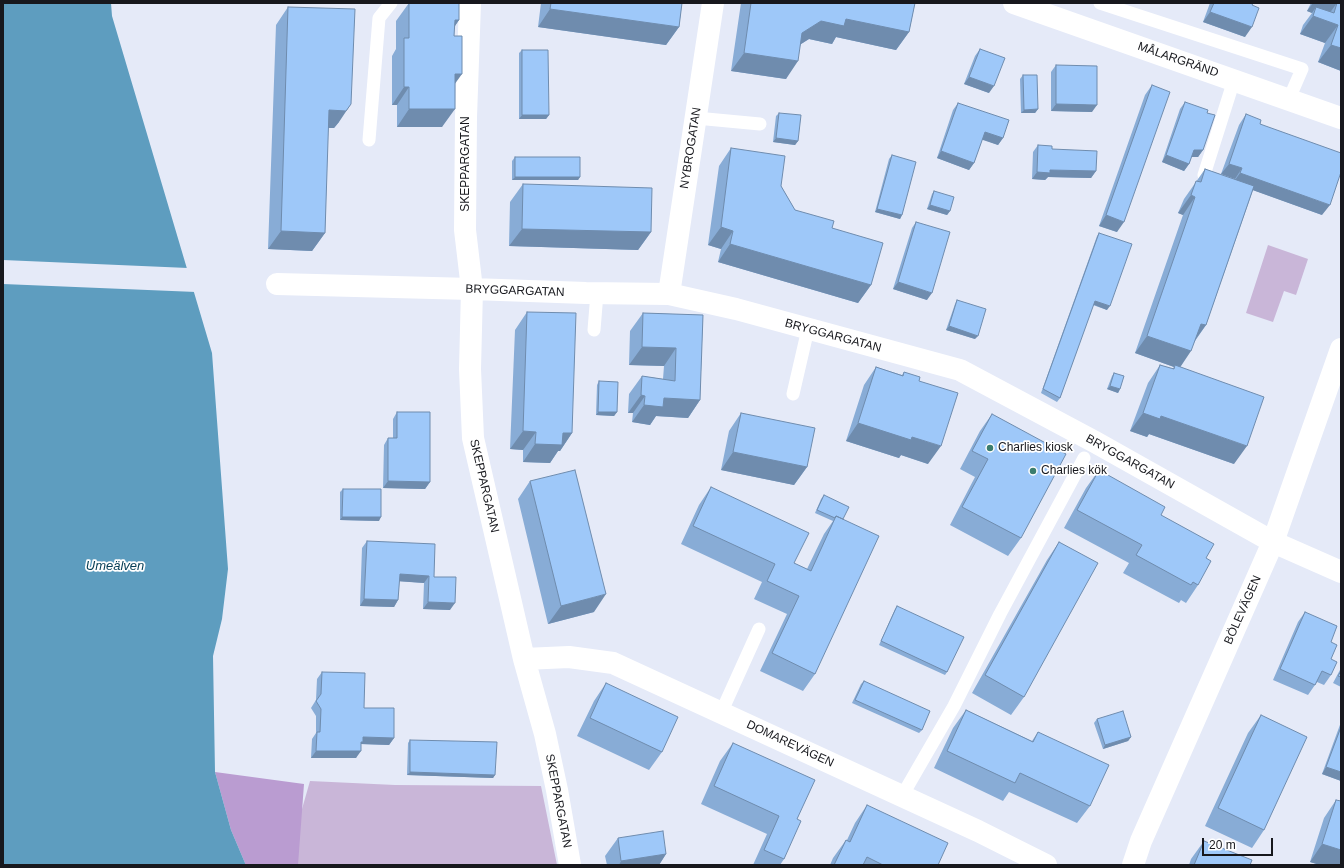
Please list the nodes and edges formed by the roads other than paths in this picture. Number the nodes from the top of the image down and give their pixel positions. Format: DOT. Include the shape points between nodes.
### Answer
graph roads {
  1 [pos="392,3"];
  2 [pos="470,3"];
  3 [pos="713,3"];
  4 [pos="1014,3"];
  5 [pos="1100,3"];
  6 [pos="1053,9"];
  7 [pos="1234,80"];
  8 [pos="1289,99"];
  9 [pos="696,118"];
  10 [pos="1341,118"];
  11 [pos="760,124"];
  12 [pos="369,140"];
  13 [pos="1204,175"];
  14 [pos="277,284"];
  15 [pos="472,289"];
  16 [pos="597,293"];
  17 [pos="669,294"];
  18 [pos="808,329"];
  19 [pos="594,330"];
  20 [pos="1341,349"];
  21 [pos="793,394"];
  22 [pos="1084,458"];
  23 [pos="1273,542"];
  24 [pos="1341,572"];
  25 [pos="759,629"];
  26 [pos="524,659"];
  27 [pos="721,712"];
  28 [pos="902,796"];
  29 [pos="570,865"];
  30 [pos="1046,865"];
  31 [pos="1133,865"];
  1 -- 12 [label="lane" via="378,18"];
  2 -- 15 [label="street, SKEPPARGATAN" via="465,230"];
  3 -- 9 [label="street, NYBROGATAN"];
  4 -- 6 [label="street, MÅLARGRÄND"];
  5 -- 8 [label="lane" via="1302,69"];
  6 -- 7 [label="street, MÅLARGRÄND"];
  7 -- 8 [label="street, MÅLARGRÄND"];
  7 -- 13 [label="lane"];
  8 -- 10 [label="street, MÅLARGRÄND"];
  9 -- 11 [label="lane"];
  9 -- 17 [label="street, NYBROGATAN"];
  14 -- 15 [label="street, BRYGGARGATAN"];
  15 -- 16 [label="street, BRYGGARGATAN"];
  15 -- 26 [label="street, SKEPPARGATAN" via="470,369 473,438"];
  16 -- 17 [label="street, BRYGGARGATAN"];
  16 -- 19 [label="lane"];
  17 -- 18 [label="street, BRYGGARGATAN"];
  18 -- 21 [label="lane"];
  18 -- 23 [label="street, BRYGGARGATAN" via="960,370"];
  20 -- 23 [label="street, BÖLEVÄGEN"];
  22 -- 28 [label="lane" via="954,706"];
  23 -- 24 [label="street, BRYGGARGATAN"];
  23 -- 31 [label="street, BÖLEVÄGEN" via="1144,834"];
  25 -- 27 [label="lane"];
  26 -- 27 [label="street, DOMAREVÄGEN" via="569,658 613,663"];
  26 -- 29 [label="street, SKEPPARGATAN" via="545,734"];
  27 -- 28 [label="street, DOMAREVÄGEN"];
  28 -- 30 [label="street, DOMAREVÄGEN"];
}
